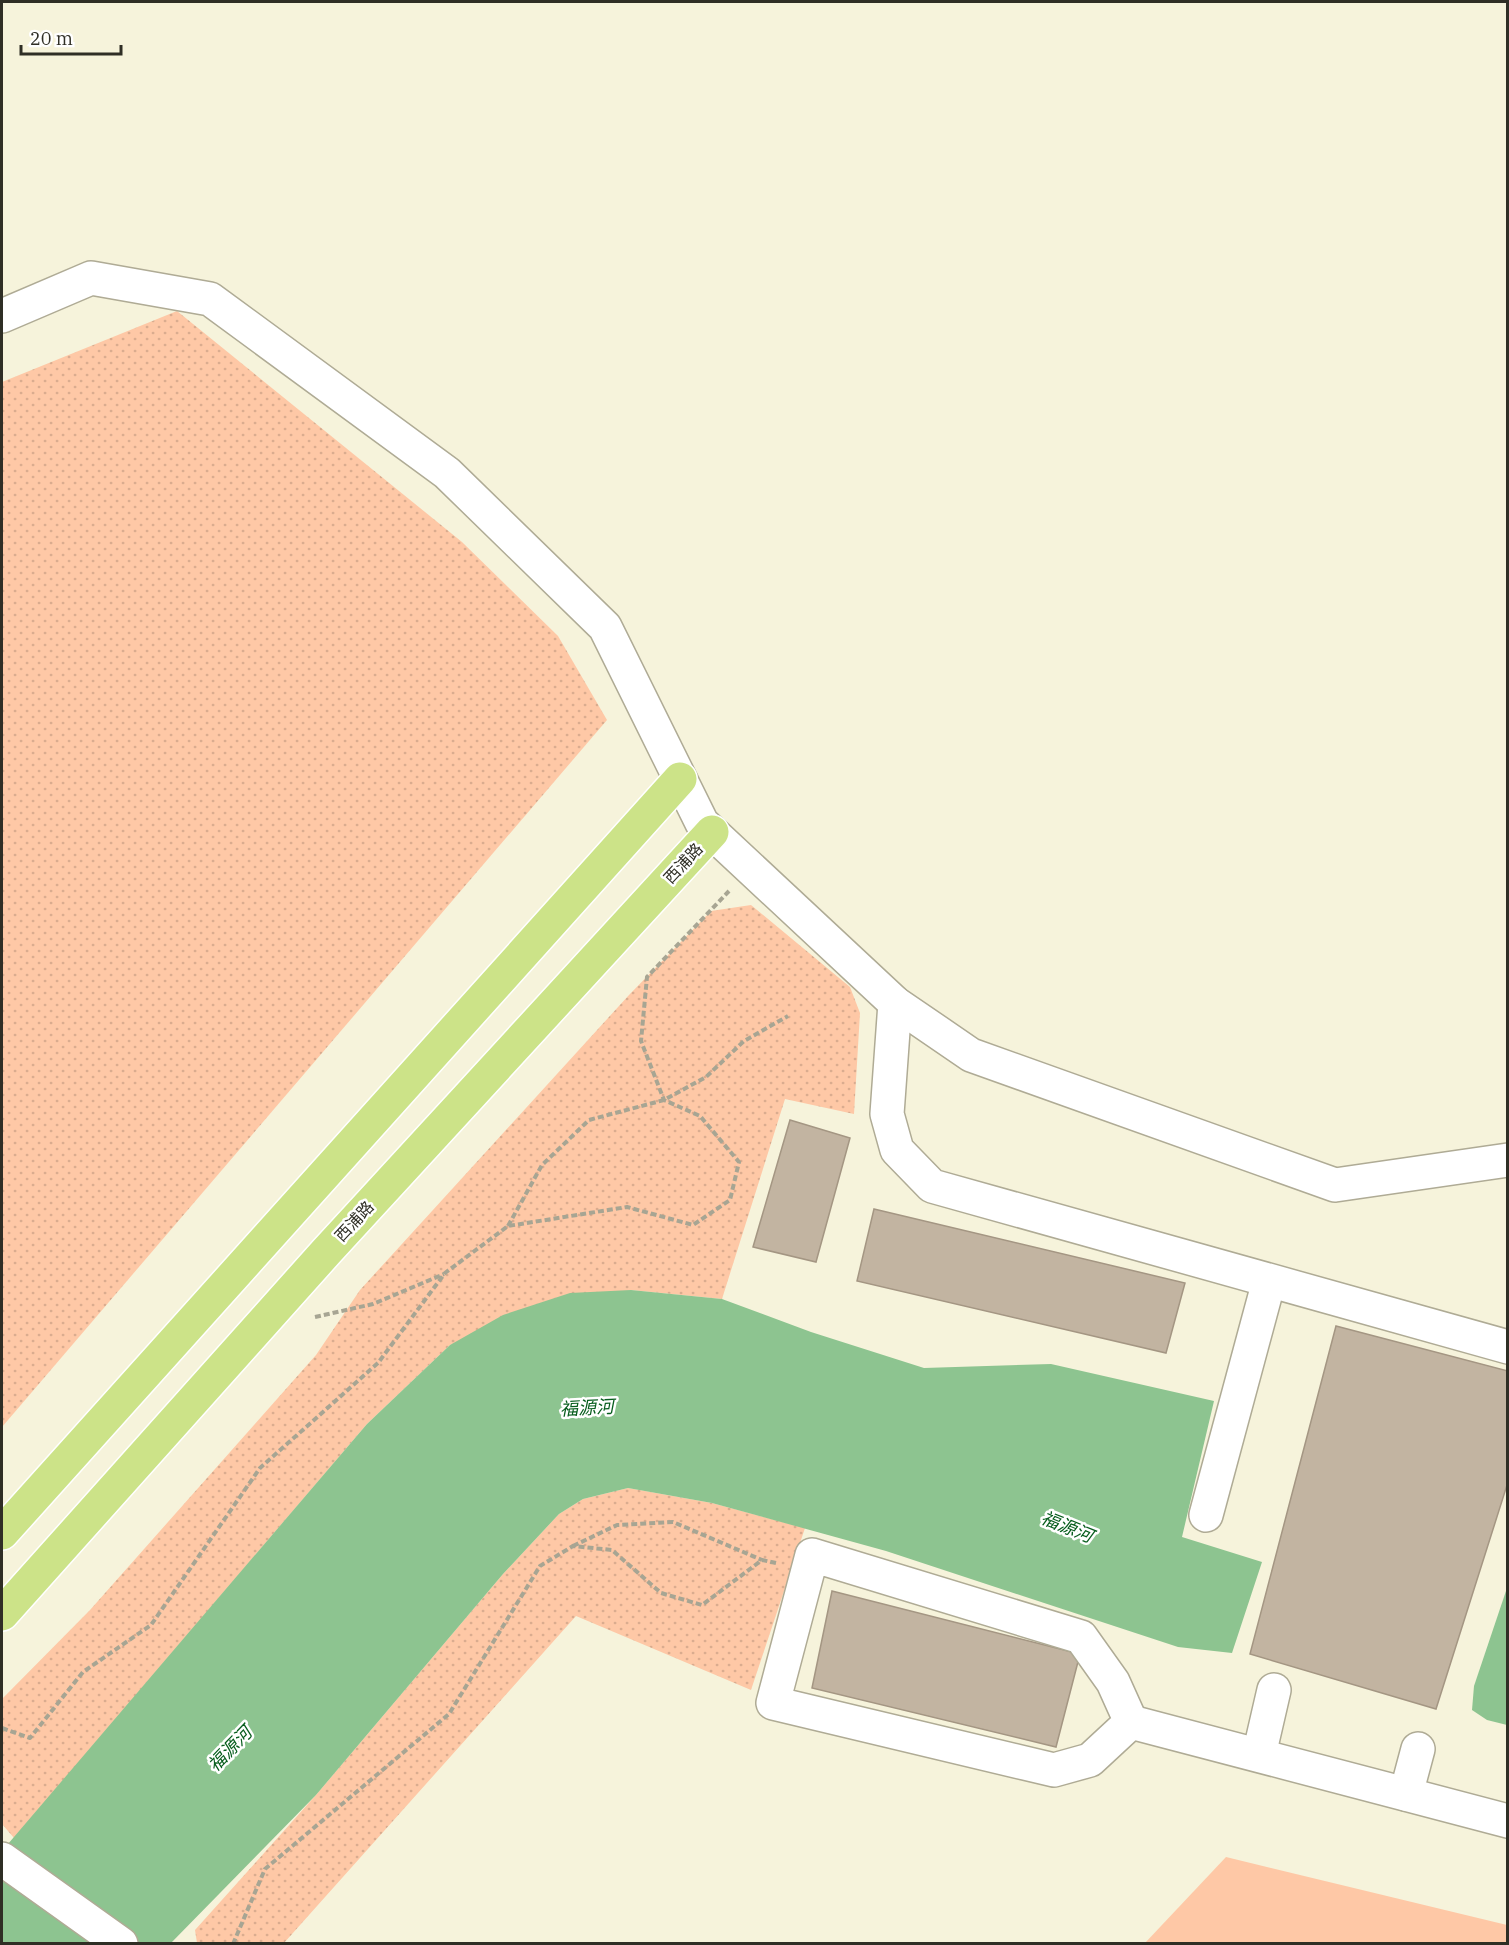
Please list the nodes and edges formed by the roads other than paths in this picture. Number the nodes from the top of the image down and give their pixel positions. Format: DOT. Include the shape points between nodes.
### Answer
graph roads {
  1 [pos="2,316"];
  2 [pos="680,779"];
  3 [pos="712,832"];
  4 [pos="895,1003"];
  5 [pos="1508,1160"];
  6 [pos="1269,1281"];
  7 [pos="1508,1347"];
  8 [pos="1206,1515"];
  9 [pos="2,1533"];
  10 [pos="2,1614"];
  11 [pos="1274,1690"];
  12 [pos="1131,1722"];
  13 [pos="1418,1749"];
  14 [pos="1259,1755"];
  15 [pos="1406,1794"];
  16 [pos="1508,1821"];
  17 [pos="2,1859"];
  18 [pos="121,1944"];
  1 -- 2 [label="street" via="91,278 210,299 447,473 605,627"];
  2 -- 3 [label="street" via="702,823"];
  2 -- 9 [label="main road"];
  3 -- 4 [label="street"];
  3 -- 10 [label="main road, 西浦路" via="334,1243"];
  4 -- 5 [label="street" via="971,1056 1335,1185"];
  4 -- 6 [label="street" via="887,1114 897,1150 932,1186"];
  6 -- 7 [label="street"];
  6 -- 8 [label="street"];
  11 -- 14 [label="street"];
  12 -- 12 [label="street" via="1090,1760 1054,1770 773,1703 812,1555 1081,1636 1113,1682"];
  12 -- 14 [label="street"];
  13 -- 15 [label="street"];
  14 -- 15 [label="street"];
  15 -- 16 [label="street"];
  17 -- 18 [label="street"];
}
